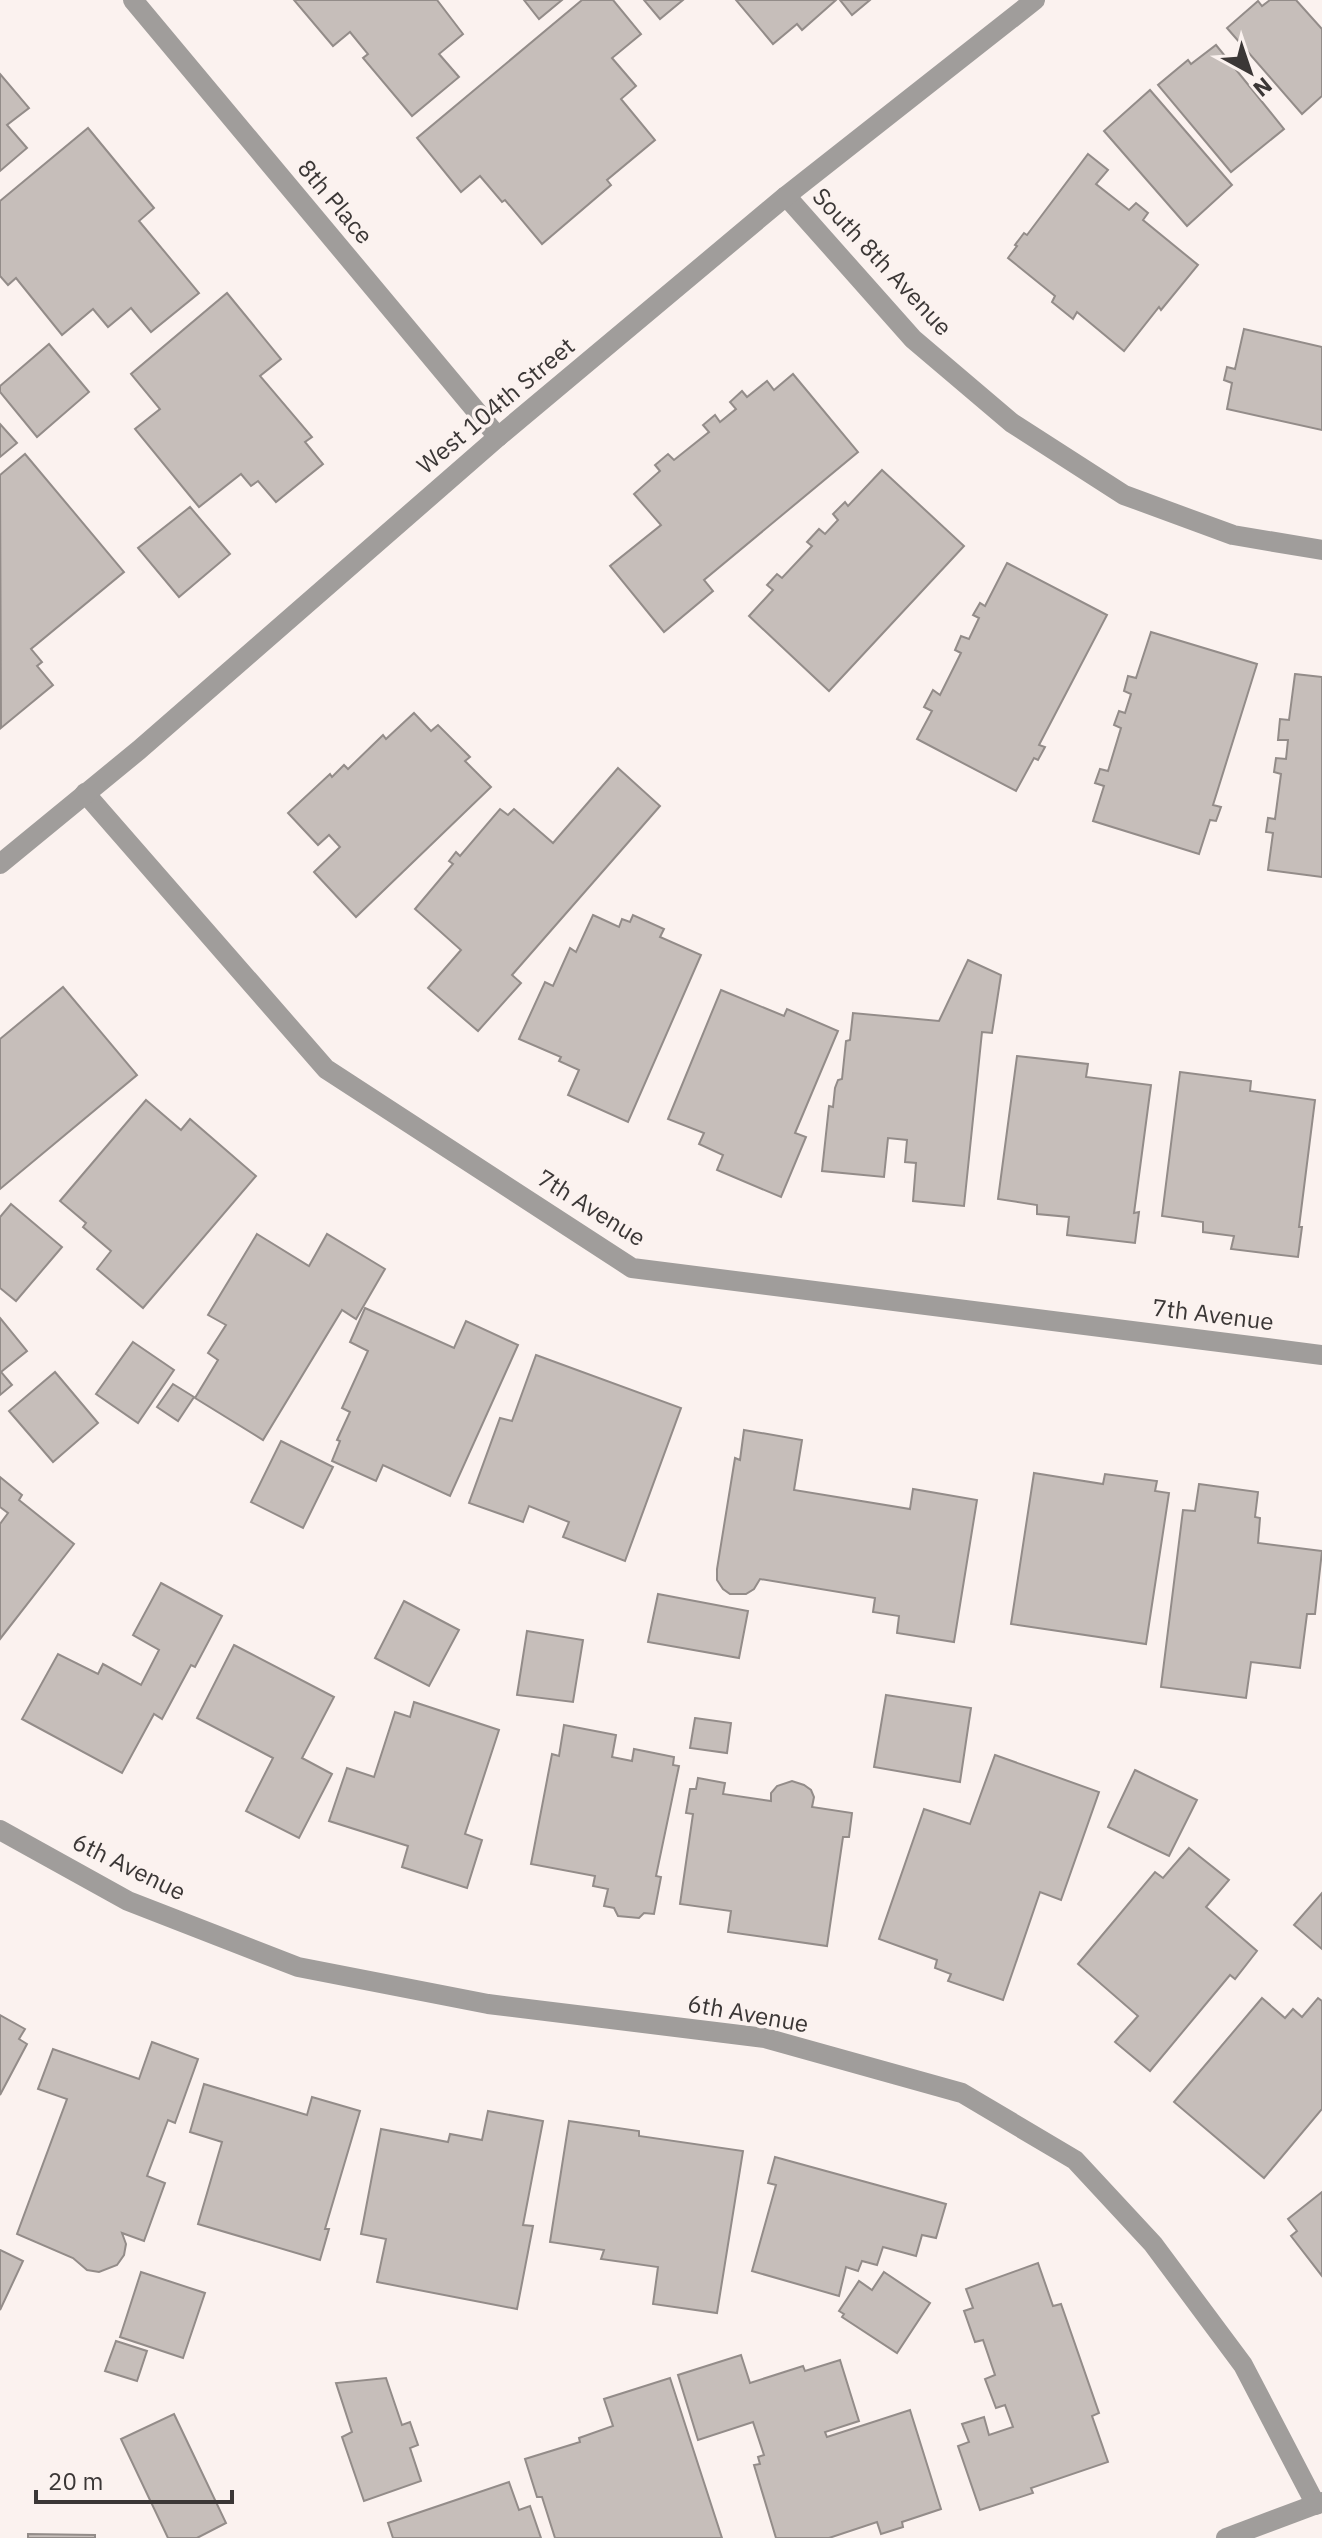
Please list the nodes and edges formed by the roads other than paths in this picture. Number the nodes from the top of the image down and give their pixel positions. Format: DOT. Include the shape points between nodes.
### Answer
graph roads {
  1 [pos="133,0"];
  2 [pos="1035,0"];
  3 [pos="786,196"];
  4 [pos="498,437"];
  5 [pos="1322,550"];
  6 [pos="85,793"];
  7 [pos="0,864"];
  8 [pos="1322,1355"];
  9 [pos="0,1830"];
  10 [pos="1319,2504"];
  11 [pos="1226,2538"];
  1 -- 4 [label="street, 8th Place"];
  2 -- 3 [label="street, West 104th Street"];
  3 -- 4 [label="street, West 104th Street"];
  3 -- 5 [label="street, South 8th Avenue" via="913,339 1012,423 1124,495 1233,535"];
  4 -- 6 [label="street, West 104th Street"];
  6 -- 7 [label="street, West 104th Street"];
  6 -- 8 [label="street, 7th Avenue" via="326,1069 632,1268"];
  9 -- 10 [label="street, 6th Avenue" via="128,1901 298,1967 488,2004 765,2038 962,2093 1075,2160 1153,2244 1243,2365"];
  10 -- 11 [label="street"];
}
